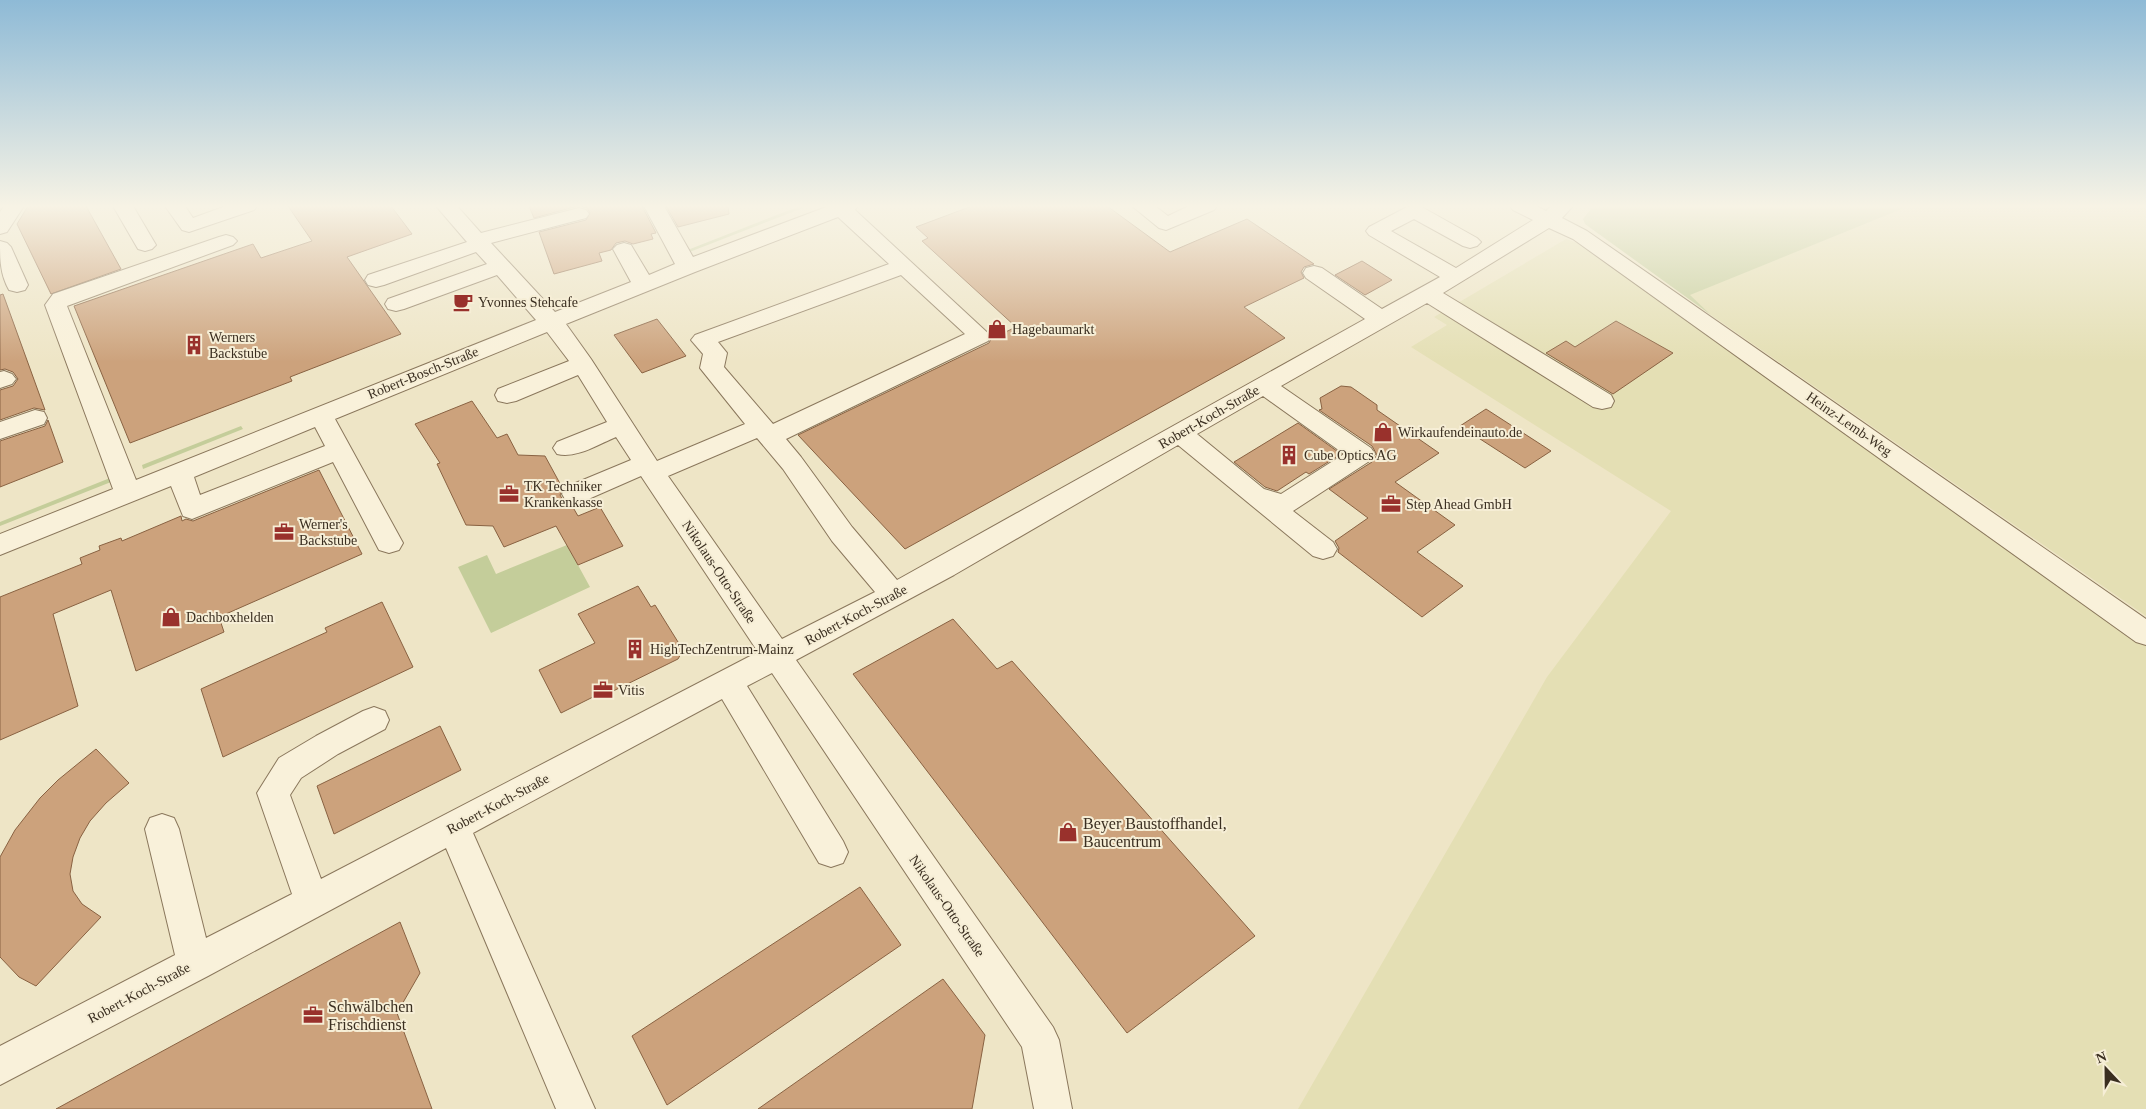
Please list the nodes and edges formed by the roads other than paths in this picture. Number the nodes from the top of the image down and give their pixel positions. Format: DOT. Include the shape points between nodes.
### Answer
graph roads {
  1 [pos="5,258"];
  2 [pos="178,258"];
  3 [pos="436,258"];
  4 [pos="493,258"];
  5 [pos="629,258"];
  6 [pos="682,258"];
  7 [pos="712,258"];
  8 [pos="896,258"];
  9 [pos="1423,258"];
  10 [pos="1485,258"];
  11 [pos="1612,258"];
  12 [pos="501,266"];
  13 [pos="904,266"];
  14 [pos="687,267"];
  15 [pos="1314,273"];
  16 [pos="1456,277"];
  17 [pos="376,280"];
  18 [pos="17,285"];
  19 [pos="644,285"];
  20 [pos="1427,294"];
  21 [pos="396,304"];
  22 [pos="1381,319"];
  23 [pos="550,322"];
  24 [pos="584,364"];
  25 [pos="1264,385"];
  26 [pos="507,395"];
  27 [pos="1602,401"];
  28 [pos="321,415"];
  29 [pos="35,418"];
  30 [pos="620,426"];
  31 [pos="0,431"];
  32 [pos="766,431"];
  33 [pos="1180,434"];
  34 [pos="566,448"];
  35 [pos="340,450"];
  36 [pos="649,469"];
  37 [pos="179,472"];
  38 [pos="128,493"];
  39 [pos="575,494"];
  40 [pos="1255,496"];
  41 [pos="389,543"];
  42 [pos="0,545"];
  43 [pos="1323,549"];
  44 [pos="894,595"];
  45 [pos="2146,634"];
  46 [pos="776,657"];
  47 [pos="728,682"];
  48 [pos="374,720"];
  49 [pos="454,827"];
  50 [pos="162,829"];
  51 [pos="831,852"];
  52 [pos="312,902"];
  53 [pos="195,964"];
  54 [pos="0,1066"];
  55 [pos="576,1109"];
  56 [pos="1053,1109"];
  1 -- 18 [label="street"];
  2 -- 38 [label="street" via="61,299 56,305"];
  3 -- 17 [label="street"];
  4 -- 12 [label="street, Nikolaus-Otto-Straße"];
  5 -- 19 [label="street"];
  6 -- 14 [label="street"];
  7 -- 14 [label="street, Robert-Bosch-Straße"];
  8 -- 13 [label="street"];
  9 -- 16 [label="street"];
  10 -- 16 [label="street, Robert-Koch-Straße"];
  11 -- 45 [label="street, Heinz-Lemb-Weg"];
  12 -- 21 [label="street"];
  12 -- 23 [label="street, Nikolaus-Otto-Straße"];
  13 -- 32 [label="street" via="703,340 714,353 712,368"];
  13 -- 32 [label="street" via="980,336"];
  14 -- 19 [label="street, Robert-Bosch-Straße"];
  15 -- 22 [label="street"];
  16 -- 20 [label="street, Robert-Koch-Straße"];
  19 -- 23 [label="street, Robert-Bosch-Straße"];
  20 -- 22 [label="street, Robert-Koch-Straße"];
  20 -- 27 [label="street"];
  22 -- 25 [label="street, Robert-Koch-Straße"];
  23 -- 24 [label="street, Nikolaus-Otto-Straße"];
  23 -- 28 [label="street, Robert-Bosch-Straße"];
  24 -- 26 [label="street"];
  24 -- 30 [label="street, Nikolaus-Otto-Straße"];
  25 -- 33 [label="street, Robert-Koch-Straße"];
  25 -- 40 [label="street" via="1362,454 1285,504"];
  28 -- 35 [label="street"];
  28 -- 37 [label="street, Robert-Bosch-Straße"];
  29 -- 31 [label="street"];
  30 -- 34 [label="street"];
  30 -- 36 [label="street, Nikolaus-Otto-Straße"];
  32 -- 36 [label="street"];
  32 -- 44 [label="street" via="842,534"];
  33 -- 40 [label="street"];
  33 -- 44 [label="street, Robert-Koch-Straße"];
  35 -- 37 [label="street" via="192,509"];
  35 -- 41 [label="street"];
  36 -- 39 [label="street"];
  36 -- 46 [label="street, Nikolaus-Otto-Straße"];
  37 -- 38 [label="street, Robert-Bosch-Straße"];
  38 -- 42 [label="street, Robert-Bosch-Straße"];
  40 -- 43 [label="street"];
  44 -- 46 [label="street, Robert-Koch-Straße"];
  46 -- 47 [label="street, Robert-Koch-Straße"];
  46 -- 56 [label="street, Nikolaus-Otto-Straße" via="1040,1040"];
  47 -- 49 [label="street, Robert-Koch-Straße"];
  47 -- 51 [label="street"];
  48 -- 52 [label="street" via="290,768 273,793"];
  49 -- 52 [label="street, Robert-Koch-Straße"];
  49 -- 55 [label="street"];
  50 -- 53 [label="street"];
  52 -- 53 [label="street, Robert-Koch-Straße"];
  53 -- 54 [label="street, Robert-Koch-Straße"];
}
